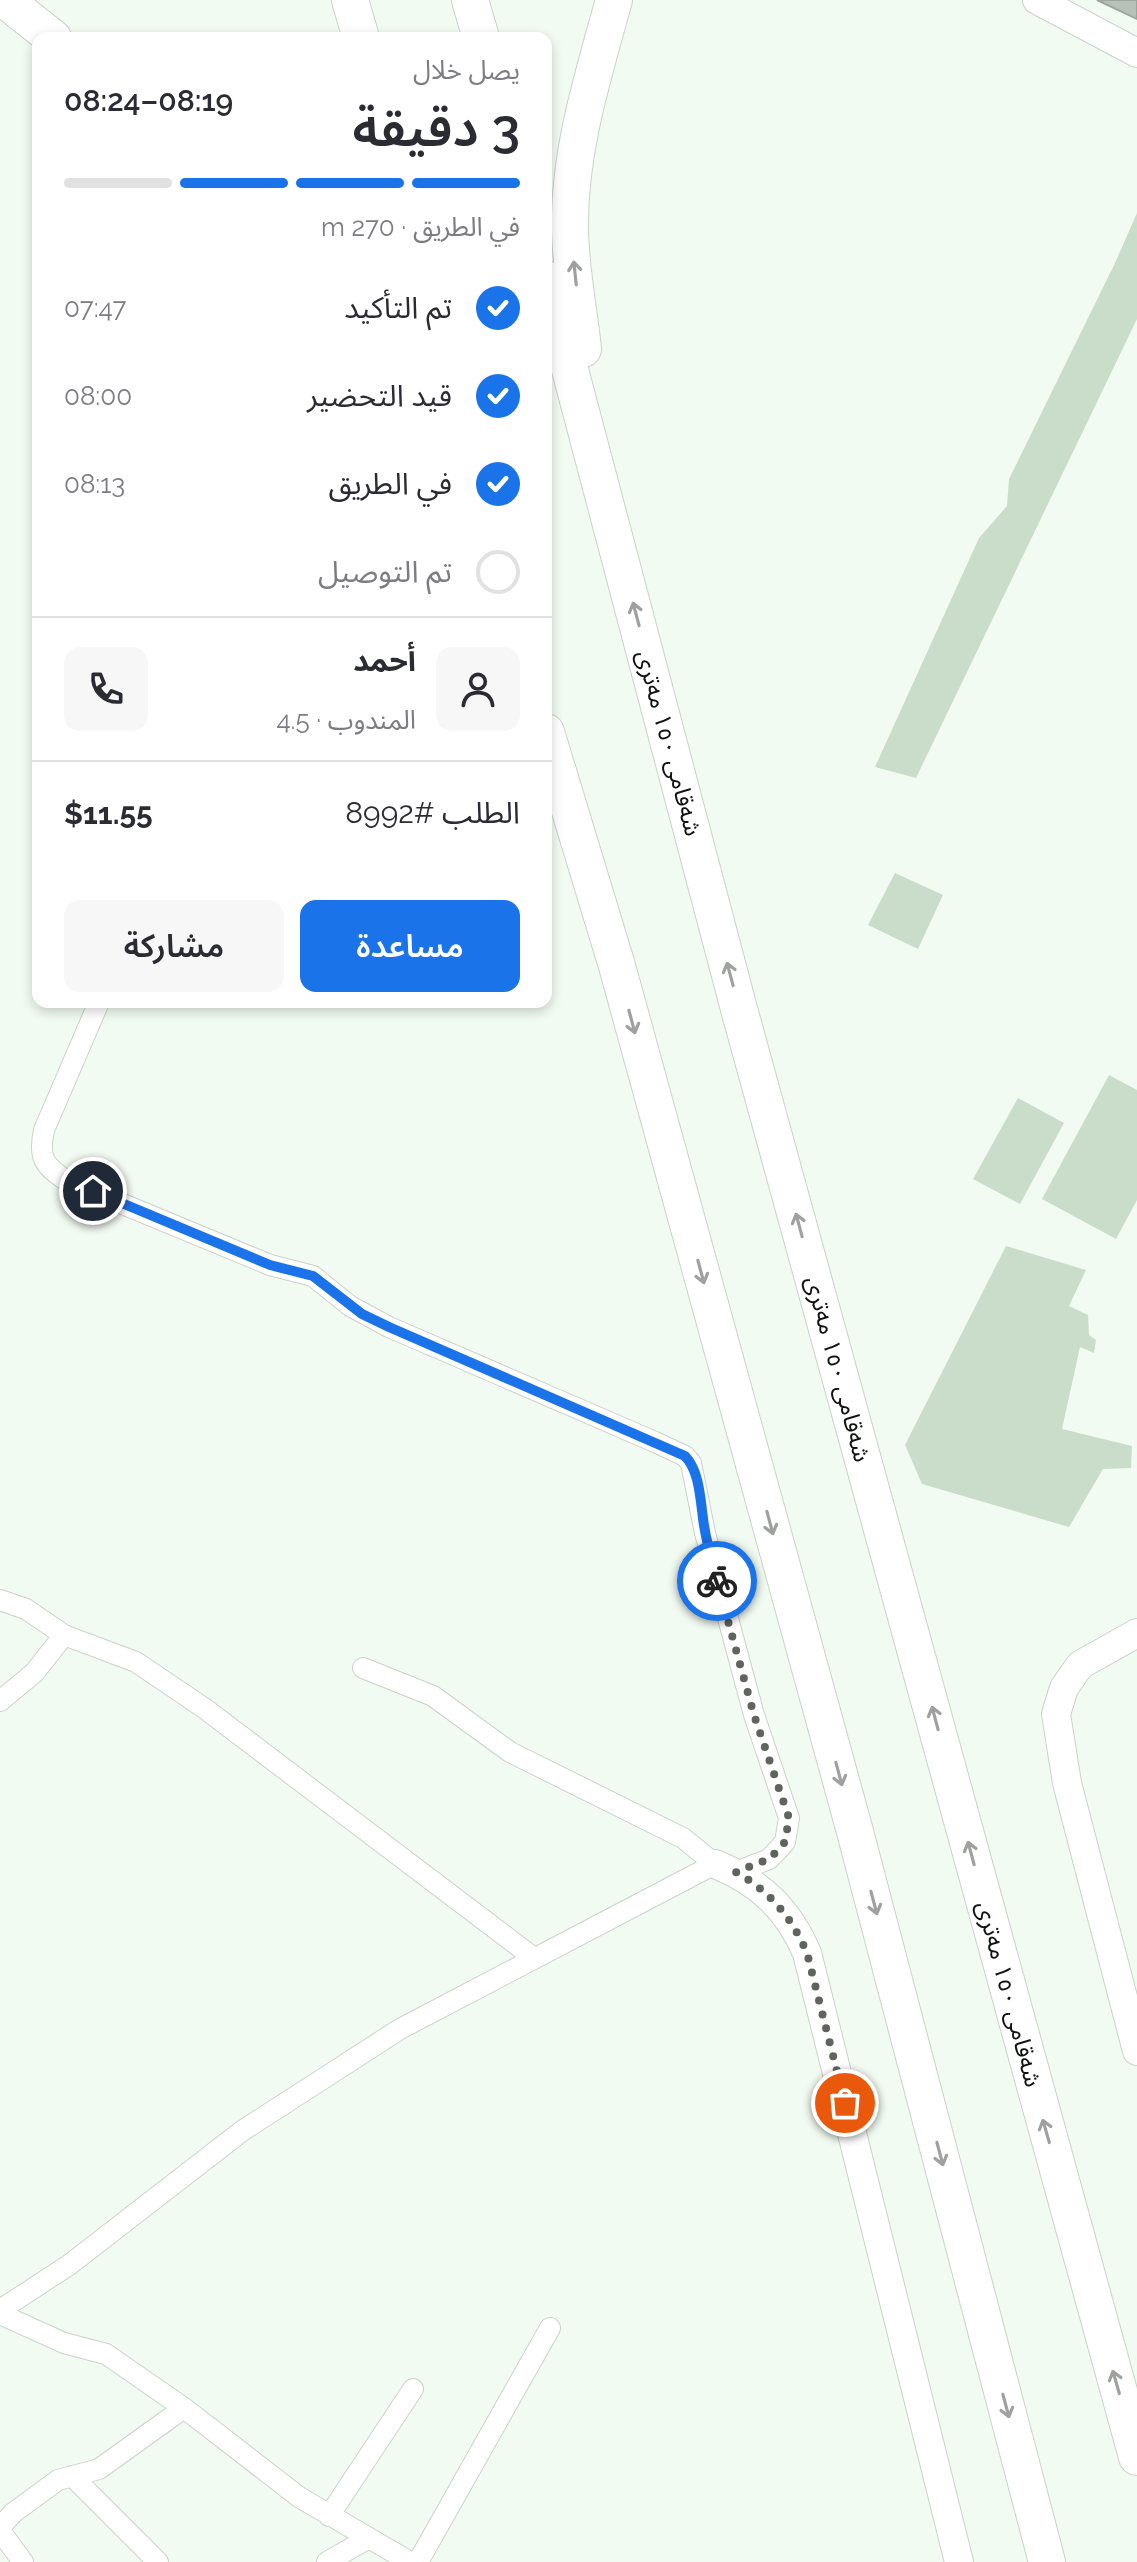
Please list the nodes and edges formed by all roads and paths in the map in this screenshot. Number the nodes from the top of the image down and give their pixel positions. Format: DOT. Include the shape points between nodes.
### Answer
graph roads {
  1 [pos="5,0"];
  2 [pos="350,0"];
  3 [pos="470,0"];
  4 [pos="614,0"];
  5 [pos="1037,0"];
  6 [pos="45,32"];
  7 [pos="359,32"];
  8 [pos="479,32"];
  9 [pos="1137,53"];
  10 [pos="552,301"];
  11 [pos="596,461"];
  12 [pos="552,752"];
  13 [pos="552,799"];
  14 [pos="617,966"];
  15 [pos="96,1008"];
  16 [pos="0,1600"];
  17 [pos="1137,1633"];
  18 [pos="64,1635"];
  19 [pos="363,1668"];
  20 [pos="0,1701"];
  21 [pos="726,1868"];
  22 [pos="534,1958"];
  23 [pos="1131,2000"];
  24 [pos="1137,2051"];
  25 [pos="0,2312"];
  26 [pos="550,2328"];
  27 [pos="413,2389"];
  28 [pos="184,2408"];
  29 [pos="1137,2457"];
  30 [pos="72,2476"];
  31 [pos="329,2516"];
  32 [pos="367,2539"];
  33 [pos="23,2562"];
  34 [pos="158,2562"];
  35 [pos="327,2562"];
  36 [pos="410,2562"];
  37 [pos="418,2562"];
  38 [pos="959,2562"];
  39 [pos="1047,2562"];
  1 -- 6 [label="highway"];
  2 -- 7 [label="highway"];
  3 -- 8 [label="highway"];
  11 -- 4 [label="highway, one-way" via="570,227 587,97"];
  5 -- 9 [label="street"];
  10 -- 11 [label="highway, شەقامی ١٥٠ مەتری"];
  29 -- 11 [label="highway, شەقامی ١٥٠ مەتری, one-way" via="739,1009"];
  12 -- 14 [label="highway"];
  13 -- 14 [label="highway"];
  14 -- 39 [label="highway, one-way" via="854,1828"];
  15 -- 21 [label="street" via="44,1130 40,1148 52,1171 270,1265 313,1276 376,1321 655,1442 691,1463 754,1715 789,1818 785,1842 769,1859"];
  16 -- 18 [label="street" via="26,1609"];
  17 -- 23 [label="street" via="1080,1665 1064,1688 1056,1714 1067,1783"];
  18 -- 20 [label="street" via="34,1673"];
  18 -- 22 [label="street" via="136,1662 204,1708"];
  19 -- 21 [label="street" via="433,1696 510,1752 683,1838"];
  21 -- 22 [label="street"];
  21 -- 38 [label="street" via="755,1883 779,1906 807,1953"];
  22 -- 25 [label="street" via="400,2029 242,2131"];
  23 -- 24 [label="street"];
  25 -- 28 [label="street" via="64,2343 106,2354"];
  26 -- 37 [label="street"];
  27 -- 31 [label="street"];
  28 -- 30 [label="street" via="99,2469"];
  28 -- 31 [label="street"];
  30 -- 33 [label="street" via="58,2480 3,2524 1,2532"];
  30 -- 34 [label="street"];
  31 -- 32 [label="street"];
  32 -- 35 [label="street"];
  32 -- 36 [label="street"];
}
